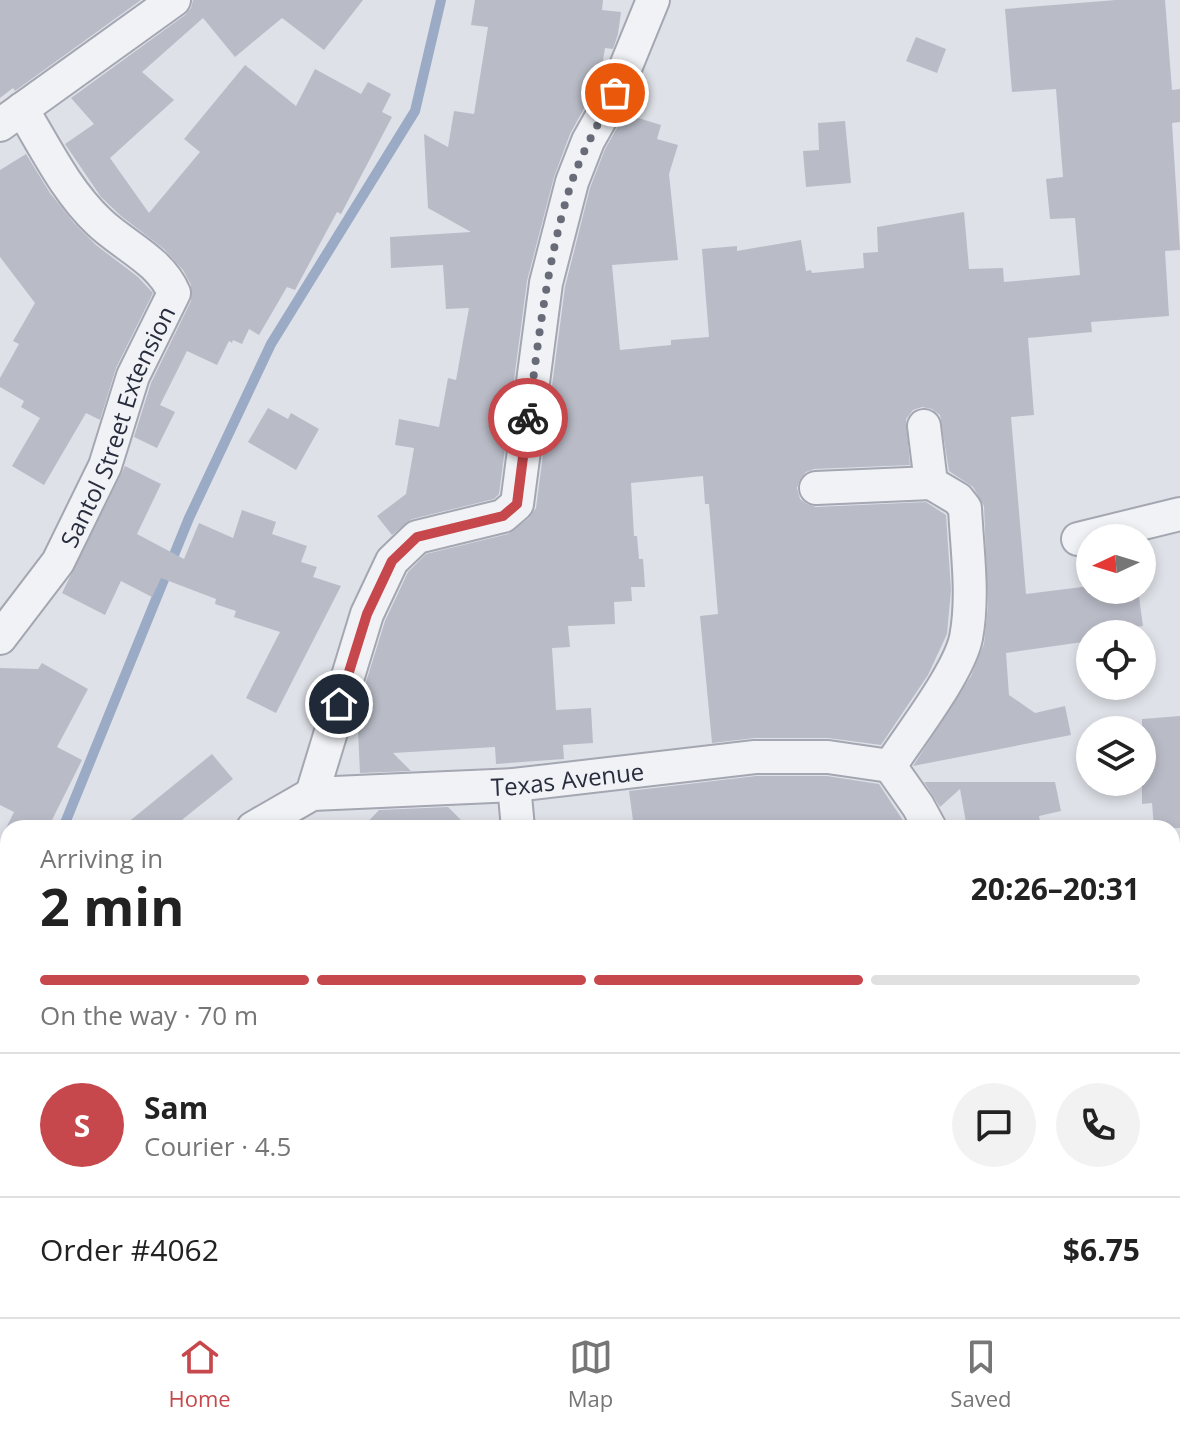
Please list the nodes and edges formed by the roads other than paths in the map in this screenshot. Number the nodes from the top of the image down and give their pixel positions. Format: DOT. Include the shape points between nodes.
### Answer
graph roads {
  1 [pos="174,0"];
  2 [pos="653,0"];
  3 [pos="11,117"];
  4 [pos="924,426"];
  5 [pos="931,483"];
  6 [pos="816,488"];
  7 [pos="1180,514"];
  8 [pos="1139,524"];
  9 [pos="0,638"];
  10 [pos="890,766"];
  11 [pos="514,785"];
  12 [pos="312,794"];
  13 [pos="267,820"];
  14 [pos="517,820"];
  15 [pos="926,820"];
  1 -- 3 [label="street"];
  2 -- 12 [label="street" via="572,182 546,283 517,504 503,516 417,537 392,561 367,614"];
  3 -- 9 [label="street, Santol Street Extension" via="99,222 159,269 174,293 133,376 105,466 58,562"];
  4 -- 5 [label="street"];
  5 -- 6 [label="street"];
  5 -- 10 [label="street" via="965,508 966,641 943,687"];
  7 -- 8 [label="street"];
  10 -- 11 [label="street, Texas Avenue" via="828,757 755,757"];
  10 -- 15 [label="street"];
  11 -- 12 [label="street, Texas Avenue"];
  11 -- 14 [label="street"];
  12 -- 13 [label="street, Texas Avenue"];
}
